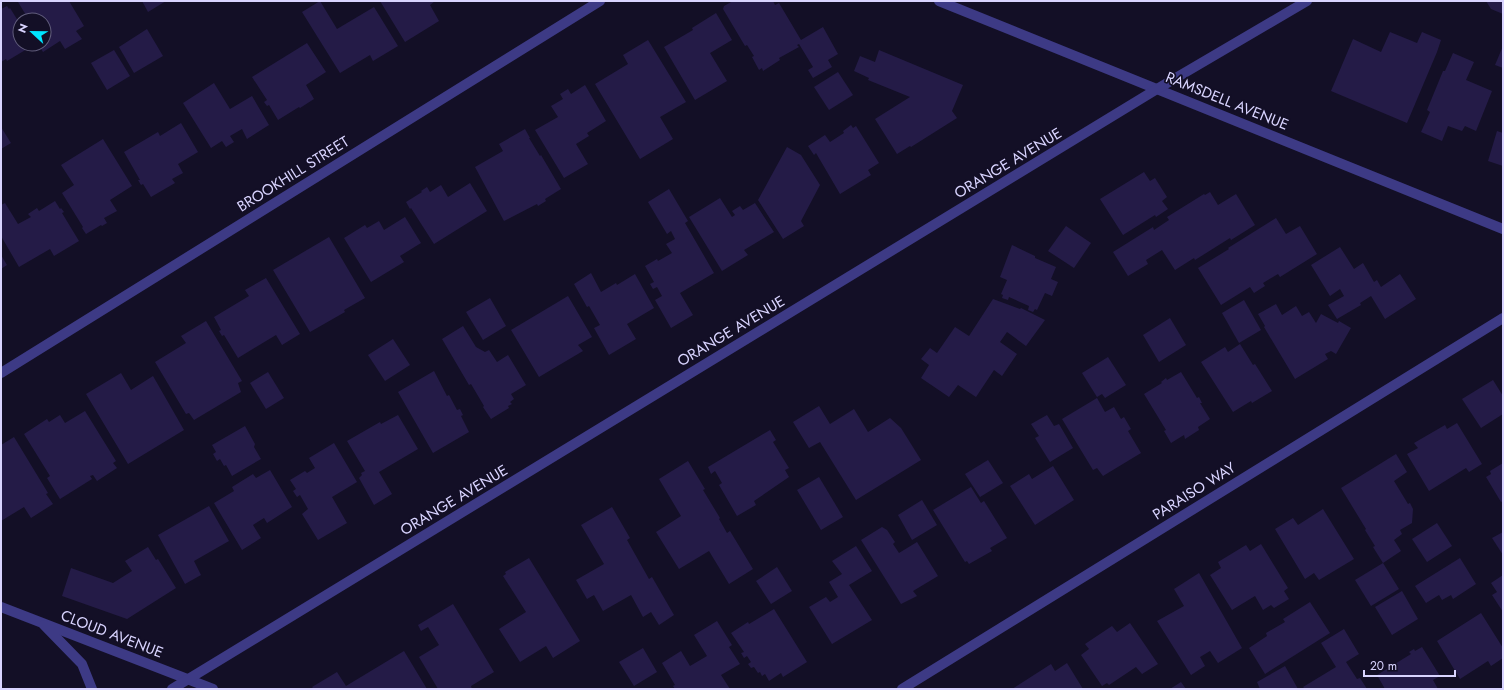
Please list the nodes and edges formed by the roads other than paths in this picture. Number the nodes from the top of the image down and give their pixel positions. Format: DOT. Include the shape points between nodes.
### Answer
graph roads {
  1 [pos="600,1"];
  2 [pos="939,1"];
  3 [pos="1307,1"];
  4 [pos="1157,89"];
  5 [pos="1503,229"];
  6 [pos="1503,318"];
  7 [pos="1,373"];
  8 [pos="1,607"];
  9 [pos="42,623"];
  10 [pos="188,679"];
  11 [pos="92,689"];
  12 [pos="172,689"];
  13 [pos="213,689"];
  14 [pos="902,689"];
  1 -- 7 [label="street, BROOKHILL STREET"];
  2 -- 4 [label="street, RAMSDELL AVENUE"];
  3 -- 4 [label="street, ORANGE AVENUE"];
  4 -- 5 [label="street, RAMSDELL AVENUE"];
  4 -- 10 [label="street, ORANGE AVENUE"];
  6 -- 14 [label="street, PARAISO WAY"];
  8 -- 9 [label="street, CLOUD AVENUE"];
  9 -- 10 [label="street, CLOUD AVENUE"];
  9 -- 11 [label="street" via="82,664"];
  10 -- 12 [label="street, ORANGE AVENUE"];
  10 -- 13 [label="street, CLOUD AVENUE"];
}
